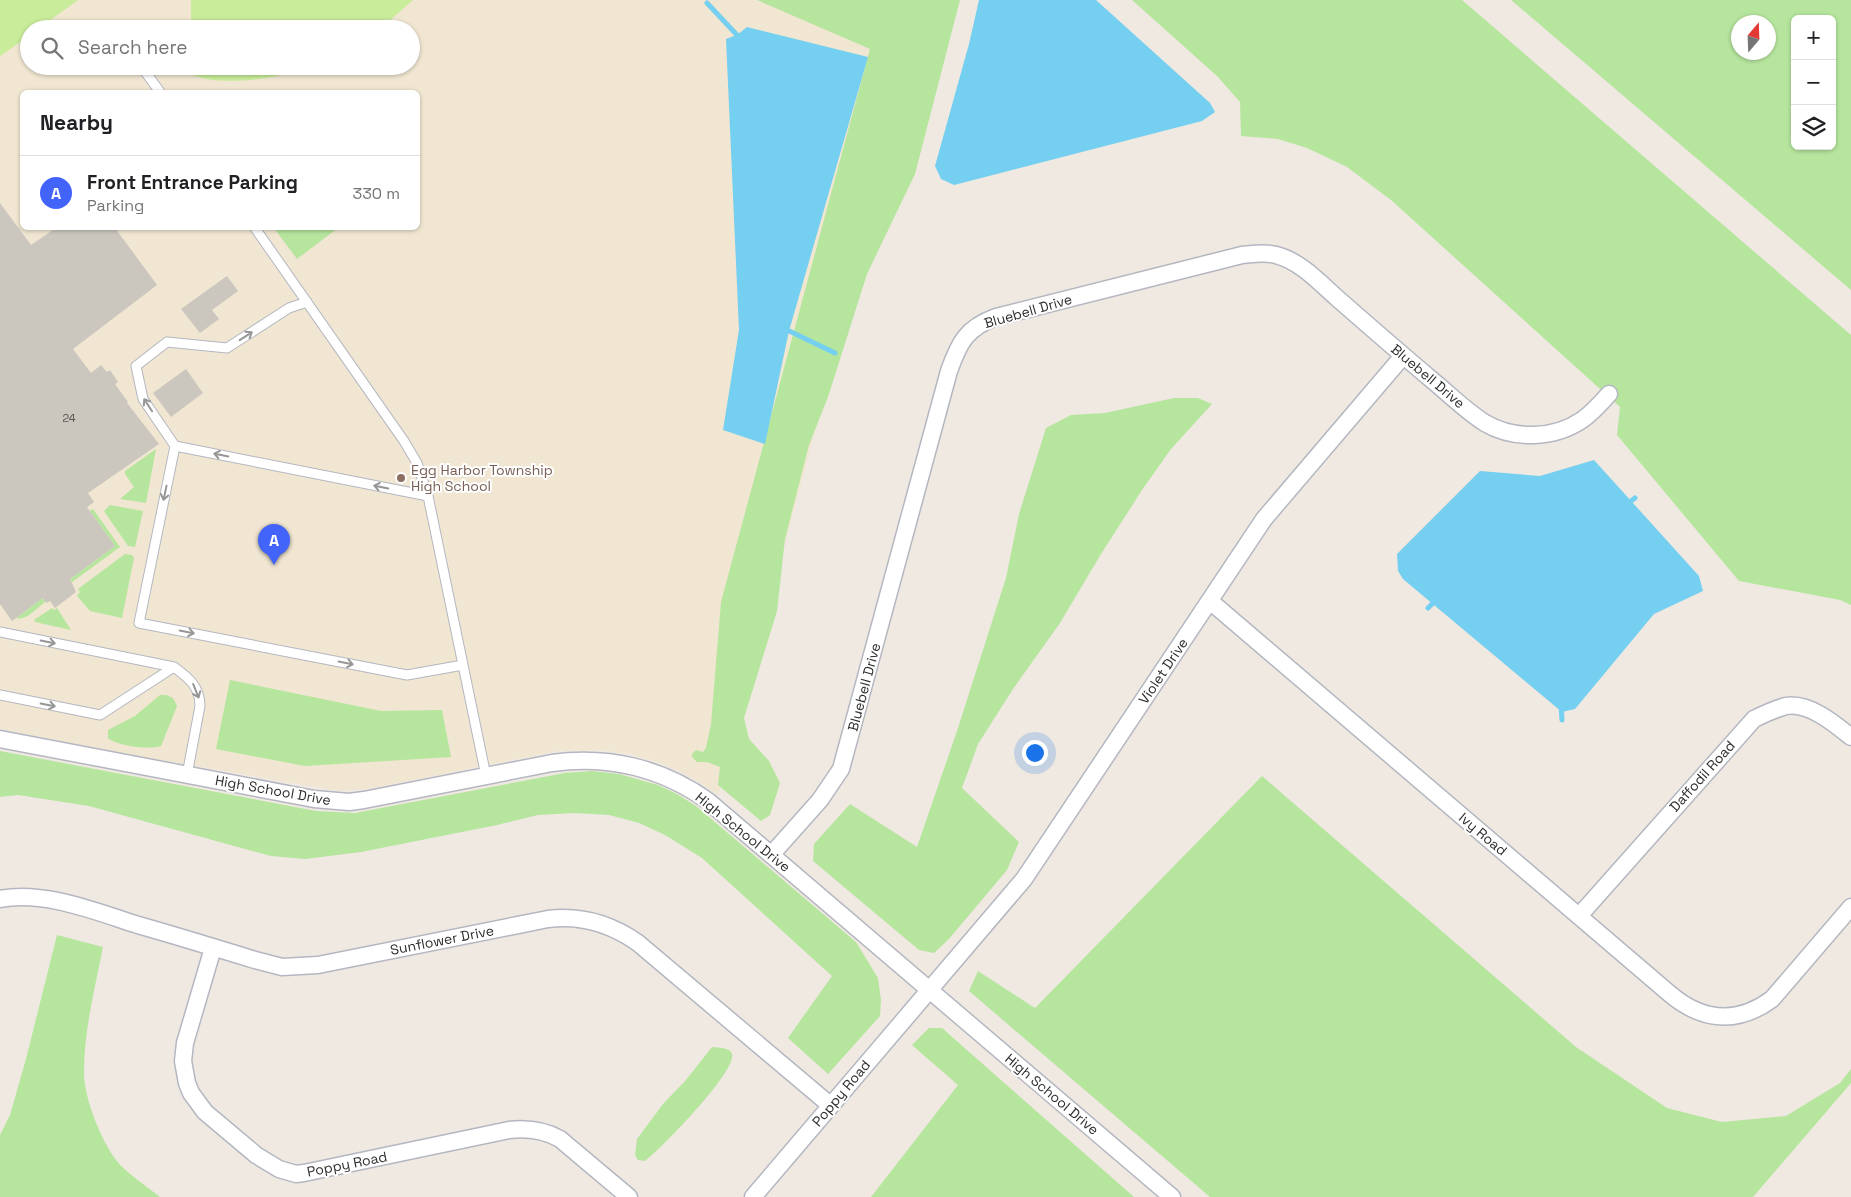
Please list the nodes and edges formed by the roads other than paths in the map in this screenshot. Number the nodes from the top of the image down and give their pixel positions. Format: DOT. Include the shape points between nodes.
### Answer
graph roads {
  1 [pos="148,75"];
  2 [pos="159,90"];
  3 [pos="256,230"];
  4 [pos="306,302"];
  5 [pos="1403,356"];
  6 [pos="1610,394"];
  7 [pos="175,446"];
  8 [pos="428,496"];
  9 [pos="1210,601"];
  10 [pos="0,632"];
  11 [pos="463,665"];
  12 [pos="174,667"];
  13 [pos="0,695"];
  14 [pos="1851,738"];
  15 [pos="0,739"];
  16 [pos="187,775"];
  17 [pos="486,776"];
  18 [pos="771,855"];
  19 [pos="0,899"];
  20 [pos="1851,907"];
  21 [pos="1579,916"];
  22 [pos="213,948"];
  23 [pos="929,990"];
  24 [pos="830,1106"];
  25 [pos="629,1197"];
  26 [pos="753,1197"];
  27 [pos="1172,1197"];
  1 -- 2 [label="lane"];
  3 -- 4 [label="lane"];
  7 -- 4 [label="lane, one-way" via="143,399 136,366 167,342 227,348 290,308"];
  4 -- 8 [label="lane" via="404,441 417,463"];
  5 -- 6 [label="street, Bluebell Drive" via="1486,423 1504,431 1530,436 1548,434 1582,420"];
  5 -- 9 [label="street, Violet Drive" via="1264,518"];
  5 -- 18 [label="street, Bluebell Drive" via="1308,272 1274,254 1242,256 996,317 979,325 958,346 949,371 841,769 820,800"];
  8 -- 7 [label="lane, one-way"];
  7 -- 11 [label="lane, one-way" via="139,623 407,675"];
  8 -- 11 [label="lane"];
  9 -- 21 [label="street, Ivy Road"];
  9 -- 23 [label="street, Violet Drive" via="1024,879"];
  10 -- 12 [label="lane, one-way"];
  11 -- 17 [label="lane"];
  13 -- 12 [label="lane, one-way" via="100,715"];
  12 -- 16 [label="lane, one-way" via="194,684 200,699"];
  14 -- 21 [label="street, Daffodil Road" via="1832,721 1812,710 1789,706 1754,719"];
  15 -- 16 [label="street, High School Drive"];
  16 -- 17 [label="street, High School Drive" via="314,799 349,802"];
  17 -- 18 [label="street, High School Drive" via="576,760 606,761 644,769 697,794"];
  18 -- 23 [label="street, High School Drive"];
  19 -- 22 [label="street, Sunflower Drive" via="30,897 75,906"];
  20 -- 21 [label="street, Ivy Road" via="1772,1000 1734,1017 1719,1017 1682,1003"];
  22 -- 24 [label="street, Sunflower Drive" via="269,964 294,967 548,919 592,921 615,929 638,943"];
  22 -- 25 [label="street, Poppy Road" via="185,1043 184,1075 191,1093 205,1112 270,1165 288,1172 304,1173 509,1130 530,1129 560,1139"];
  23 -- 24 [label="street, Poppy Road"];
  23 -- 27 [label="street, High School Drive"];
  24 -- 26 [label="street, Poppy Road"];
}
